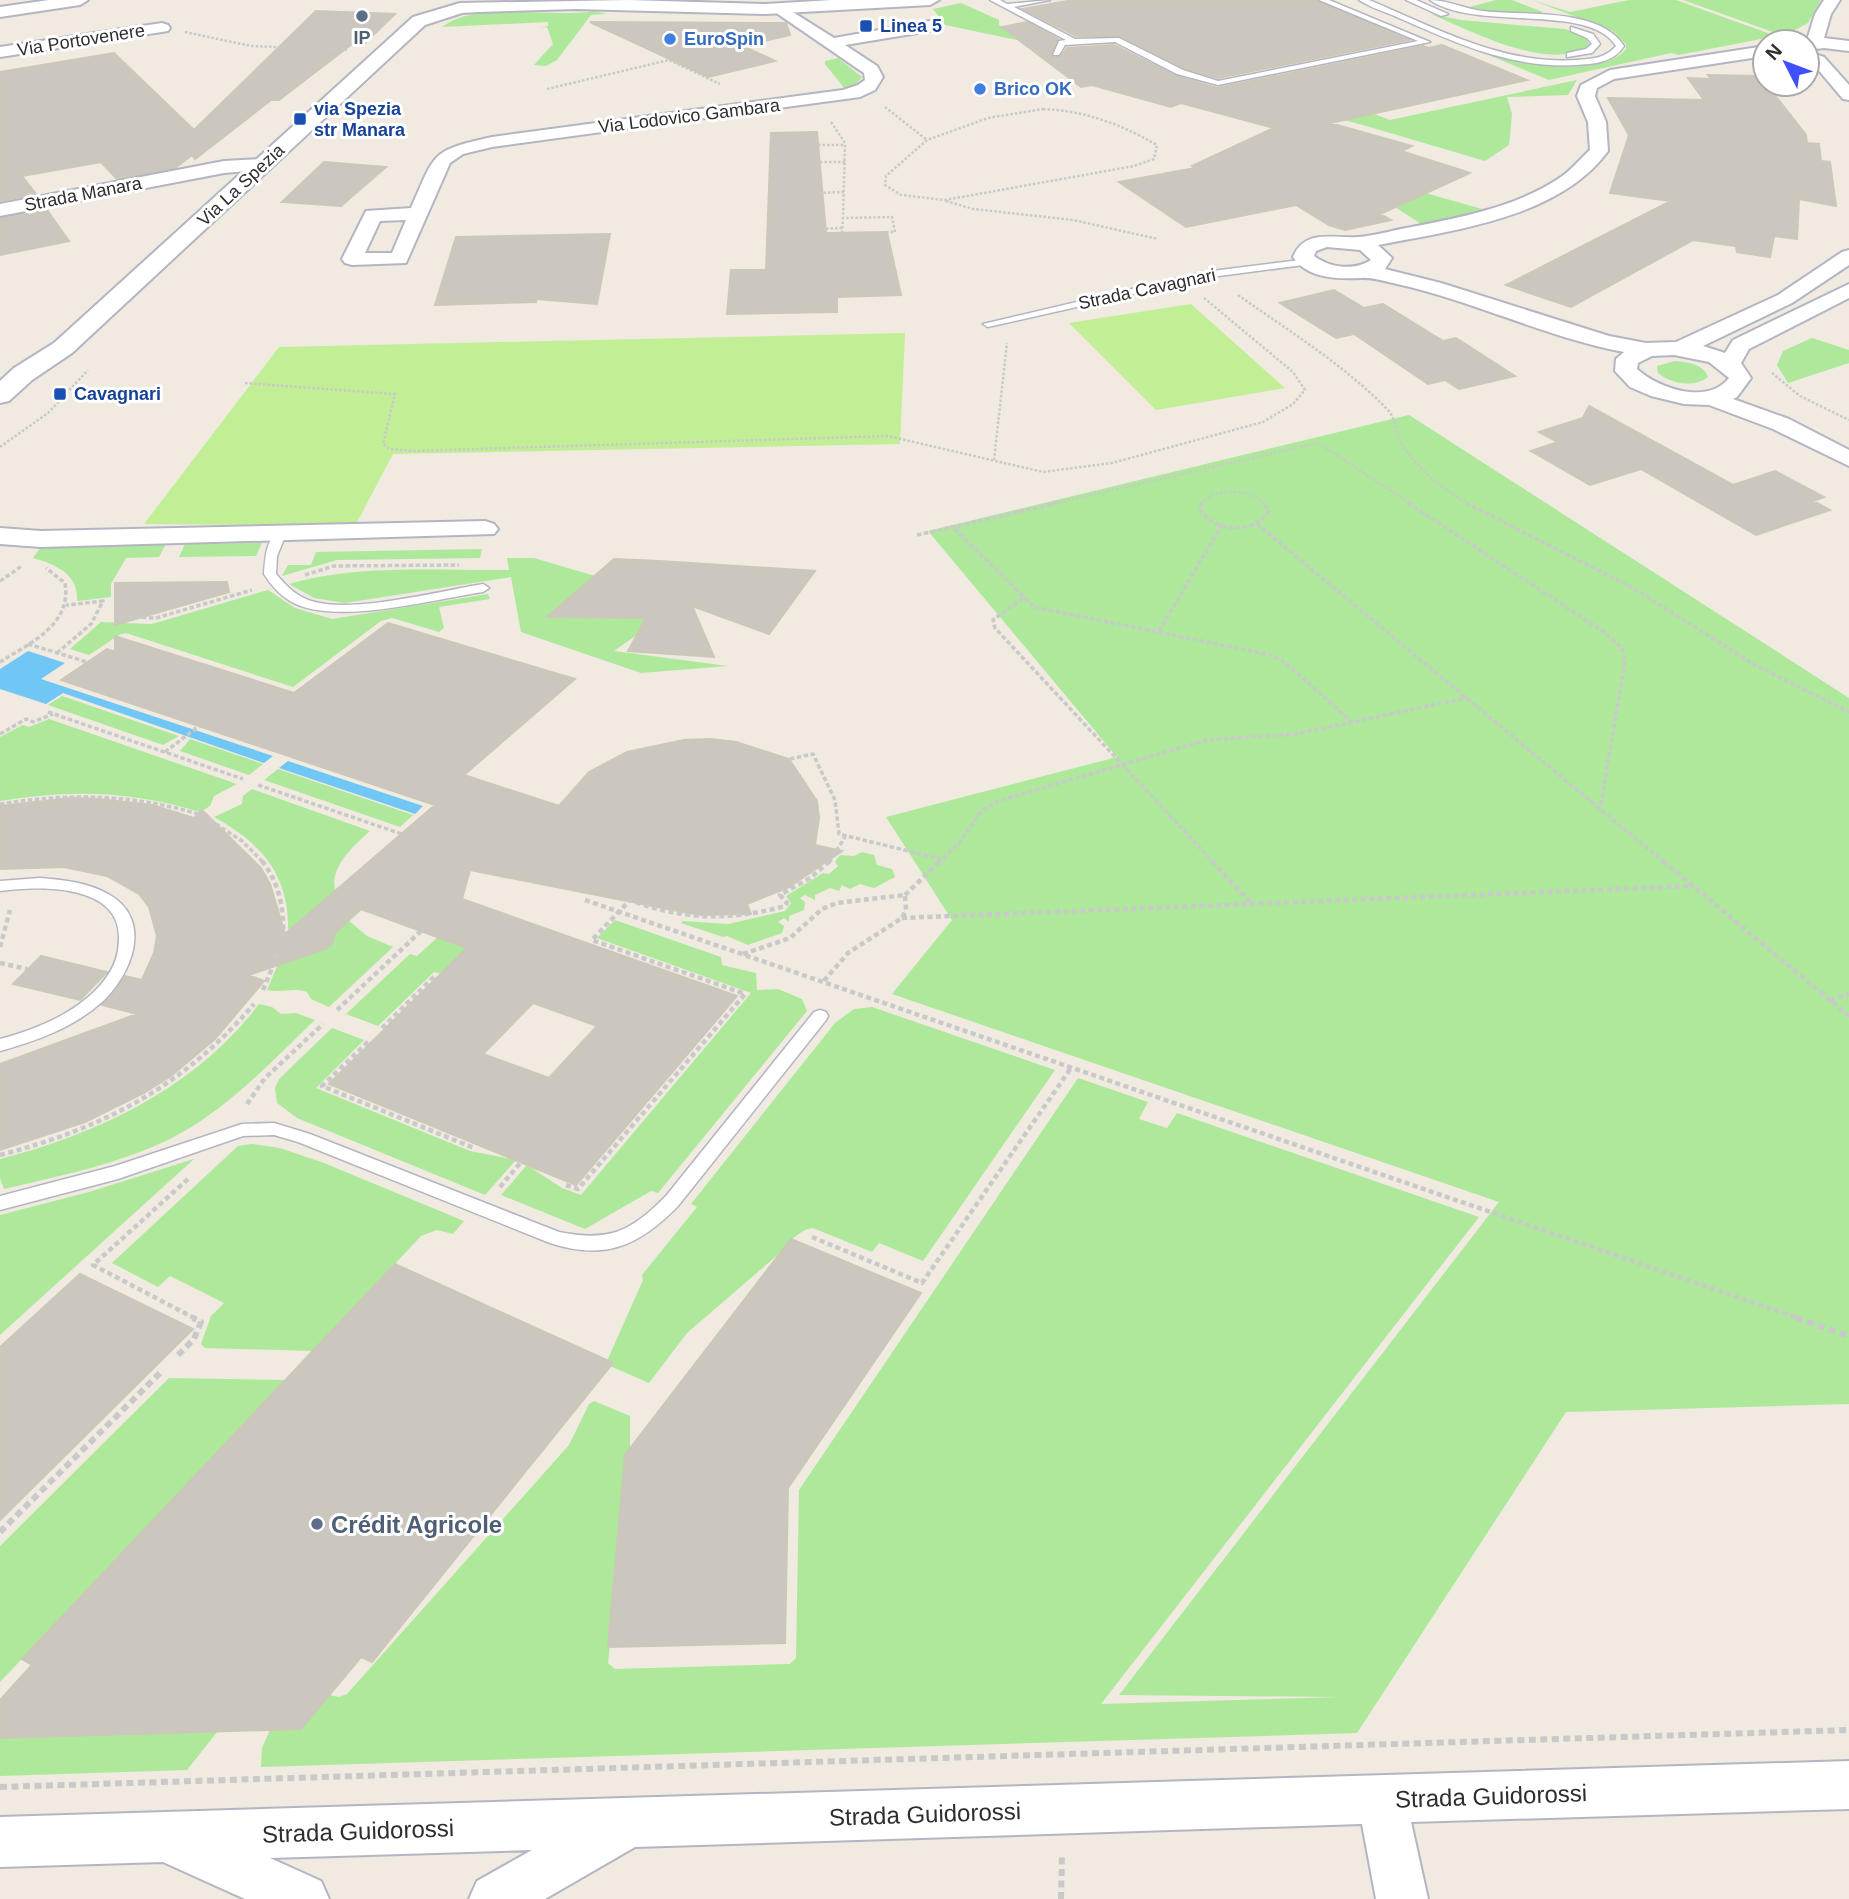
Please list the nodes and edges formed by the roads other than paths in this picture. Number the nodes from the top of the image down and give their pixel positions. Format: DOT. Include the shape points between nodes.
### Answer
graph roads {
  1 [pos="79,0"];
  2 [pos="483,0"];
  3 [pos="519,0"];
  4 [pos="930,0"];
  5 [pos="994,0"];
  6 [pos="1046,0"];
  7 [pos="1323,0"];
  8 [pos="1363,0"];
  9 [pos="1376,0"];
  10 [pos="1410,0"];
  11 [pos="1422,0"];
  12 [pos="1434,0"];
  13 [pos="1832,0"];
  14 [pos="576,5"];
  15 [pos="1400,5"];
  16 [pos="1007,6"];
  17 [pos="424,8"];
  18 [pos="460,8"];
  19 [pos="780,9"];
  20 [pos="0,12"];
  21 [pos="1448,24"];
  22 [pos="930,26"];
  23 [pos="162,28"];
  24 [pos="1818,28"];
  25 [pos="1074,41"];
  26 [pos="831,43"];
  27 [pos="1495,43"];
  28 [pos="1849,46"];
  29 [pos="1821,50"];
  30 [pos="0,52"];
  31 [pos="1056,53"];
  32 [pos="1751,53"];
  33 [pos="1821,54"];
  34 [pos="1821,63"];
  35 [pos="1849,64"];
  36 [pos="1849,95"];
  37 [pos="263,164"];
  38 [pos="167,178"];
  39 [pos="244,182"];
  40 [pos="0,210"];
  41 [pos="418,215"];
  42 [pos="1358,243"];
  43 [pos="1849,256"];
  44 [pos="1308,262"];
  45 [pos="1381,263"];
  46 [pos="1362,271"];
  47 [pos="1409,279"];
  48 [pos="1849,290"];
  49 [pos="988,324"];
  50 [pos="1566,330"];
  51 [pos="63,348"];
  52 [pos="1679,349"];
  53 [pos="1646,350"];
  54 [pos="1624,361"];
  55 [pos="1733,374"];
  56 [pos="0,395"];
  57 [pos="1708,397"];
  58 [pos="0,422"];
  59 [pos="1849,438"];
  60 [pos="1849,459"];
  61 [pos="485,529"];
  62 [pos="280,534"];
  63 [pos="0,536"];
  64 [pos="41,539"];
  65 [pos="0,544"];
  66 [pos="483,588"];
  67 [pos="0,886"];
  68 [pos="820,1016"];
  69 [pos="0,1045"];
  70 [pos="0,1203"];
  71 [pos="1849,1785"];
  72 [pos="1382,1800"];
  73 [pos="629,1823"];
  74 [pos="165,1837"];
  75 [pos="0,1842"];
  76 [pos="303,1899"];
  77 [pos="495,1899"];
  78 [pos="1402,1899"];
  1 -- 20 [label="street"];
  2 -- 18 [label="main road, Via La Spezia"];
  3 -- 14 [label="main road"];
  4 -- 19 [label="main road"];
  5 -- 16 [label="lane"];
  6 -- 16 [label="lane"];
  7 -- 25 [label="lane" via="1426,43 1218,83 1180,72 1116,40"];
  8 -- 12 [label="lane" via="1517,59 1590,62 1614,54 1620,46 1612,35 1588,25 1471,12"];
  9 -- 11 [label="lane" via="1521,56 1572,59 1597,55 1608,46 1602,36 1575,25 1463,14"];
  10 -- 27 [label="lane" via="1453,16 1573,29 1596,44 1584,53 1553,56"];
  13 -- 24 [label="street"];
  14 -- 18 [label="main road"];
  14 -- 19 [label="main road"];
  15 -- 21 [label="lane"];
  16 -- 25 [label="lane"];
  17 -- 18 [label="main road, Via La Spezia"];
  17 -- 37 [label="main road, Via La Spezia" via="386,52"];
  19 -- 26 [label="street, Via Lodovico Gambara"];
  22 -- 26 [label="street"];
  23 -- 30 [label="street, Via Portovenere"];
  25 -- 31 [label="lane" via="1062,43"];
  26 -- 41 [label="street, Via Lodovico Gambara" via="871,70 875,77 869,87 838,96 473,145 442,160"];
  28 -- 29 [label="street"];
  32 -- 42 [label="street" via="1611,75 1589,85 1586,96 1597,122 1599,151 1567,182 1537,198 1466,222"];
  33 -- 35 [label="street"];
  34 -- 36 [label="street"];
  37 -- 38 [label="street, Strada Manara"];
  37 -- 39 [label="main road, Via La Spezia"];
  38 -- 39 [label="street, Strada Manara"];
  38 -- 40 [label="street, Strada Manara"];
  39 -- 51 [label="main road, Via La Spezia"];
  42 -- 44 [label="street" via="1314,244 1303,252"];
  42 -- 45 [label="street" via="1380,254"];
  43 -- 52 [label="street" via="1785,299"];
  44 -- 46 [label="street" via="1336,272"];
  44 -- 49 [label="lane, Strada Cavagnari" via="1204,275"];
  45 -- 46 [label="street"];
  45 -- 47 [label="street"];
  46 -- 47 [label="street"];
  47 -- 50 [label="street"];
  48 -- 55 [label="street" via="1741,345"];
  50 -- 53 [label="street"];
  50 -- 54 [label="street"];
  51 -- 56 [label="main road, Via La Spezia"];
  51 -- 58 [label="main road, Via La Spezia" via="51,375"];
  52 -- 53 [label="street"];
  52 -- 55 [label="street" via="1706,354"];
  53 -- 54 [label="street"];
  54 -- 57 [label="street" via="1628,376 1653,390"];
  55 -- 57 [label="street" via="1732,390"];
  55 -- 59 [label="street"];
  57 -- 60 [label="street" via="1782,424"];
  61 -- 62 [label="street"];
  62 -- 64 [label="street"];
  62 -- 66 [label="lane" via="270,574 284,592 315,607 347,610"];
  63 -- 64 [label="street"];
  64 -- 65 [label="street"];
  67 -- 69 [label="lane" via="46,882 91,891 120,912 128,936 122,964 88,1004 52,1027"];
  68 -- 70 [label="lane" via="672,1200 644,1228 610,1244 556,1238 290,1132 259,1128"];
  71 -- 72 [label="street, Strada Guidorossi"];
  72 -- 73 [label="street, Strada Guidorossi"];
  72 -- 78 [label="street"];
  73 -- 74 [label="street, Strada Guidorossi"];
  73 -- 77 [label="street"];
  74 -- 75 [label="street, Strada Guidorossi"];
  74 -- 76 [label="street"];
}
